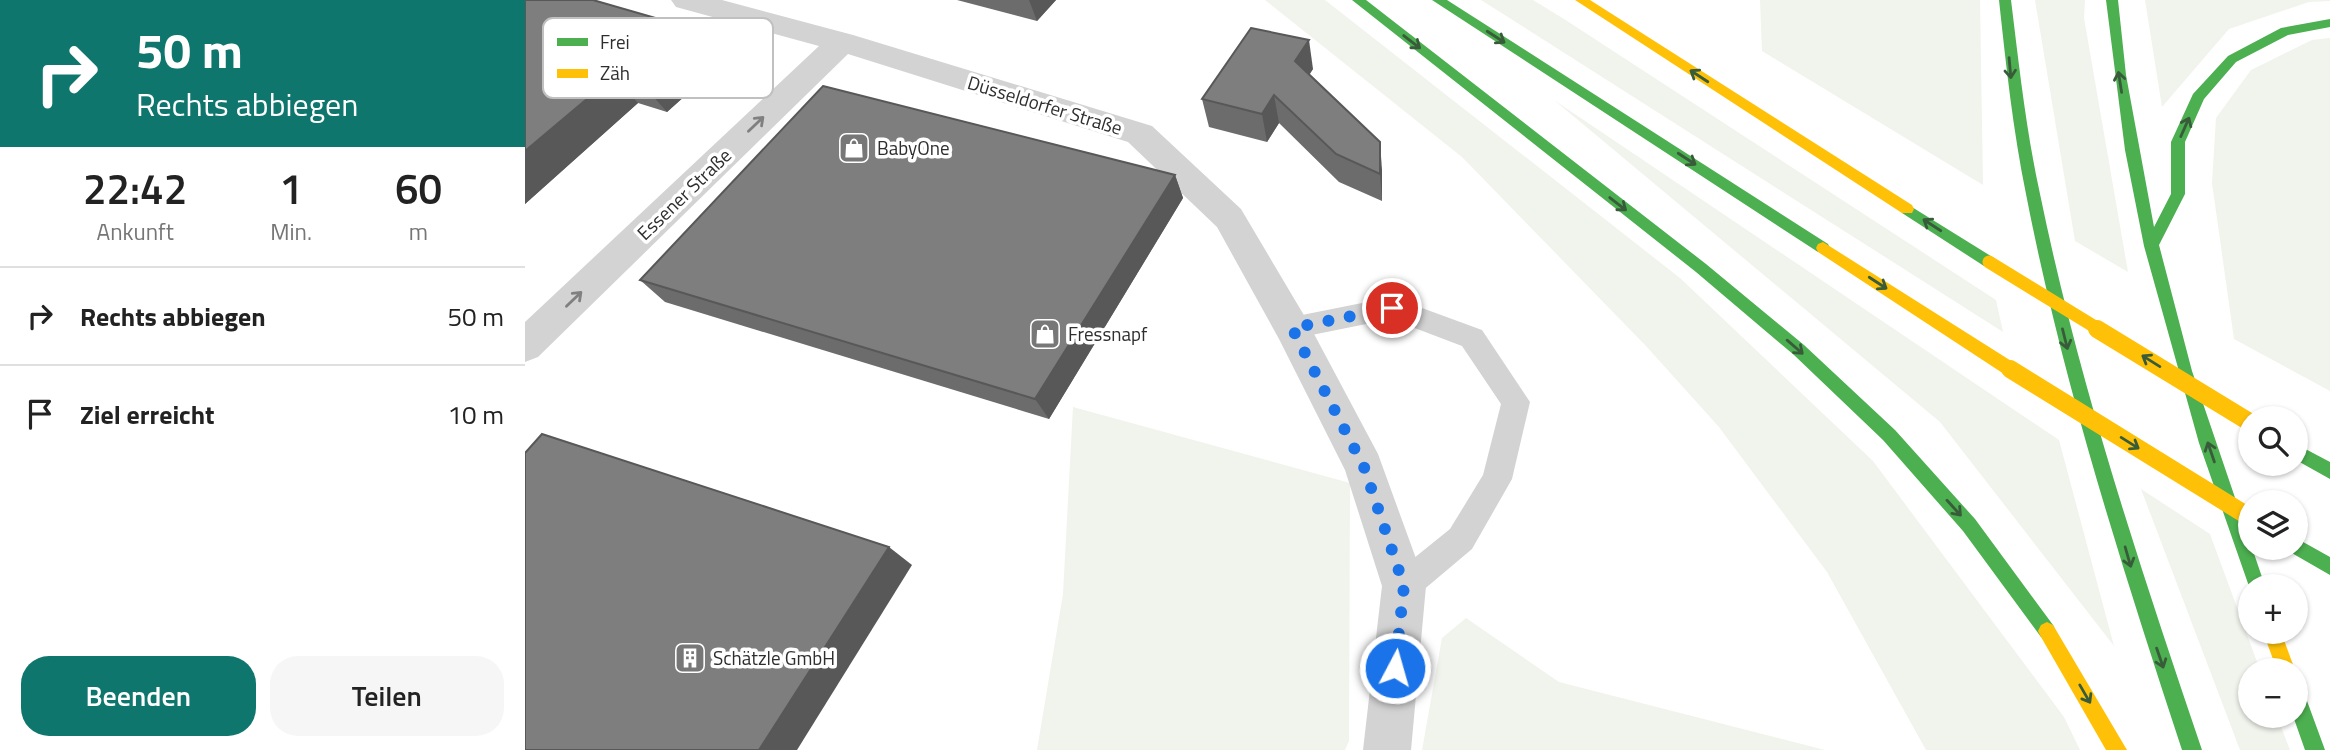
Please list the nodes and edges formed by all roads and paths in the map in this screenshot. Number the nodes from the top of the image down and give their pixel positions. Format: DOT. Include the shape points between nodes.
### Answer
graph roads {
  1 [pos="686,0"];
  2 [pos="1358,0"];
  3 [pos="1438,0"];
  4 [pos="1581,0"];
  5 [pos="2005,0"];
  6 [pos="2112,0"];
  7 [pos="753,18"];
  8 [pos="773,23"];
  9 [pos="2330,23"];
  10 [pos="842,42"];
  11 [pos="2151,246"];
  12 [pos="1292,328"];
  13 [pos="525,346"];
  14 [pos="2238,415"];
  15 [pos="2308,458"];
  16 [pos="2330,471"];
  17 [pos="2238,510"];
  18 [pos="2308,553"];
  19 [pos="2330,567"];
  20 [pos="2252,574"];
  21 [pos="1404,586"];
  22 [pos="2307,728"];
  23 [pos="1387,750"];
  24 [pos="2117,750"];
  25 [pos="2192,750"];
  26 [pos="2315,750"];
  1 -- 7 [label="street, Düsseldorfer Straße"];
  2 -- 24 [label="highway, one-way" via="1701,268 1800,350 1889,435 1969,525 2056,643"];
  3 -- 17 [label="highway, one-way, bridge" via="2010,369"];
  14 -- 4 [label="highway, one-way, bridge" via="1989,262"];
  5 -- 25 [label="highway, one-way" via="2010,76 2038,232 2138,594"];
  11 -- 6 [label="highway, one-way" via="2129,145"];
  8 -- 10 [label="street, Düsseldorfer Straße"];
  11 -- 9 [label="highway, one-way" via="2179,194 2178,142 2198,97 2232,59 2285,31"];
  10 -- 12 [label="street, Düsseldorfer Straße" via="1140,134 1229,218"];
  13 -- 10 [label="street, Essener Straße, one-way"];
  20 -- 11 [label="highway, one-way" via="2197,410"];
  12 -- 21 [label="street, Düsseldorfer Straße" via="1364,467"];
  12 -- 21 [label="lane" via="1392,308 1472,338 1516,402 1497,479 1461,538"];
  15 -- 16 [label="highway"];
  18 -- 19 [label="highway"];
  21 -- 23 [label="street, Düsseldorfer Straße"];
  22 -- 26 [label="highway"];
}
